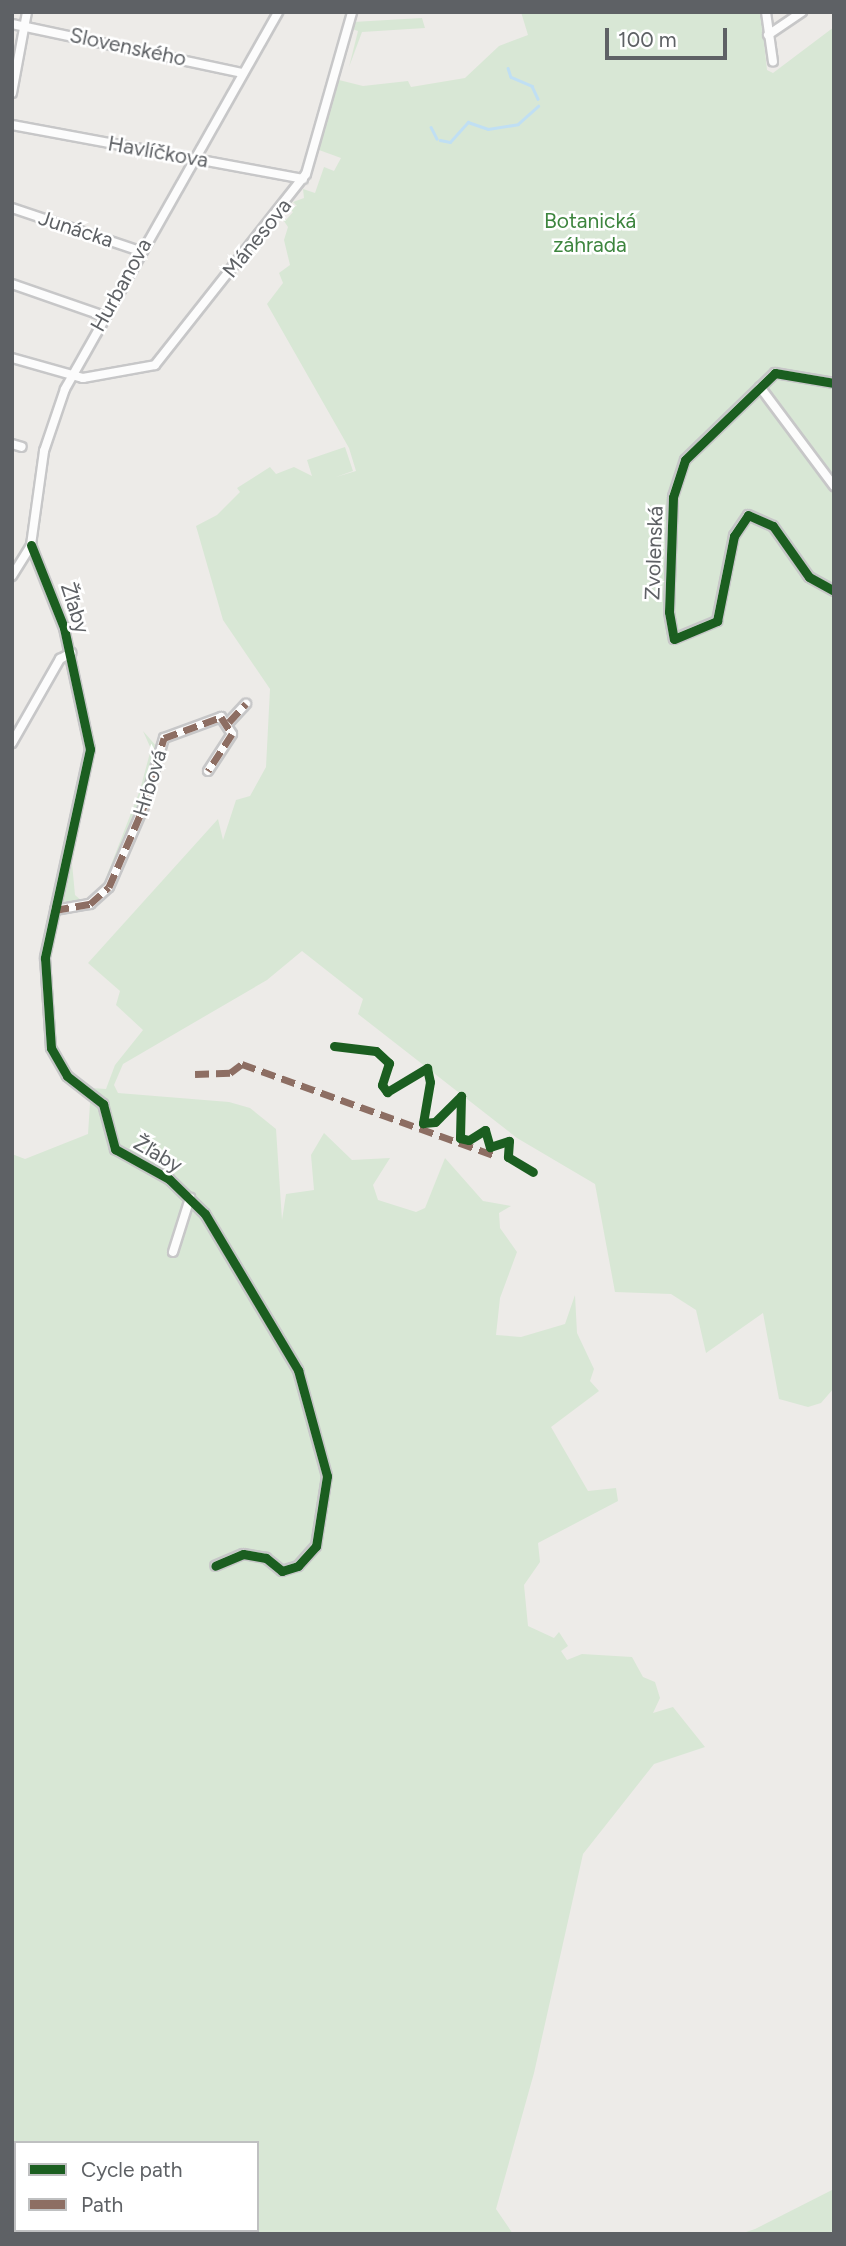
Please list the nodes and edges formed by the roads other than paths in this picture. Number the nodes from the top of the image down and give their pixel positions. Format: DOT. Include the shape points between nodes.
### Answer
graph roads {
  1 [pos="27,12"];
  2 [pos="278,12"];
  3 [pos="352,12"];
  4 [pos="766,12"];
  5 [pos="802,12"];
  6 [pos="12,24"];
  7 [pos="24,26"];
  8 [pos="768,35"];
  9 [pos="774,62"];
  10 [pos="243,73"];
  11 [pos="12,93"];
  12 [pos="12,125"];
  13 [pos="194,159"];
  14 [pos="303,179"];
  15 [pos="12,208"];
  16 [pos="140,251"];
  17 [pos="12,284"];
  18 [pos="104,316"];
  19 [pos="12,358"];
  20 [pos="71,377"];
  21 [pos="834,383"];
  22 [pos="760,387"];
  23 [pos="12,444"];
  24 [pos="22,447"];
  25 [pos="834,486"];
  26 [pos="31,545"];
  27 [pos="12,576"];
  28 [pos="834,591"];
  29 [pos="71,653"];
  30 [pos="246,704"];
  31 [pos="229,722"];
  32 [pos="12,743"];
  33 [pos="208,771"];
  34 [pos="55,911"];
  35 [pos="190,1198"];
  36 [pos="173,1252"];
  37 [pos="215,1566"];
  1 -- 7 [label="street"];
  2 -- 10 [label="street, Hurbanova"];
  3 -- 14 [label="street, Mánesova"];
  4 -- 8 [label="street"];
  5 -- 8 [label="street"];
  6 -- 7 [label="street, Slovenského"];
  7 -- 10 [label="street, Slovenského"];
  7 -- 11 [label="street"];
  8 -- 9 [label="street"];
  10 -- 13 [label="street, Hurbanova"];
  12 -- 13 [label="street, Havlíčkova"];
  13 -- 14 [label="street, Havlíčkova"];
  13 -- 16 [label="street, Hurbanova"];
  14 -- 20 [label="street, Mánesova" via="155,365"];
  15 -- 16 [label="street, Junácka"];
  16 -- 18 [label="street, Hurbanova"];
  17 -- 18 [label="street"];
  18 -- 20 [label="street, Hurbanova"];
  19 -- 20 [label="street"];
  20 -- 26 [label="street, Hurbanova" via="46,441"];
  21 -- 22 [label="street, Zvolenská" via="781,372"];
  22 -- 25 [label="street"];
  22 -- 28 [label="street, Zvolenská" via="690,454 676,476 669,612 674,639 717,621 734,536 748,515 773,526 809,576"];
  23 -- 24 [label="street"];
  26 -- 27 [label="street, Hurbanova"];
  26 -- 29 [label="street, Žľaby"];
  29 -- 32 [label="street" via="60,659"];
  29 -- 34 [label="street, Žľaby" via="91,755"];
  30 -- 31 [label="street"];
  31 -- 33 [label="street" via="231,737"];
  31 -- 34 [label="street, Hrbová" via="216,717 164,738 144,806 108,887 90,904"];
  34 -- 35 [label="street, Žľaby" via="43,983 54,1056 67,1076 103,1104 115,1149 169,1179"];
  35 -- 36 [label="street, Žľaby"];
  35 -- 37 [label="street, Žľaby" via="205,1214 298,1370 322,1445 329,1492 316,1546 298,1566 282,1571 266,1558 243,1554"];
}
